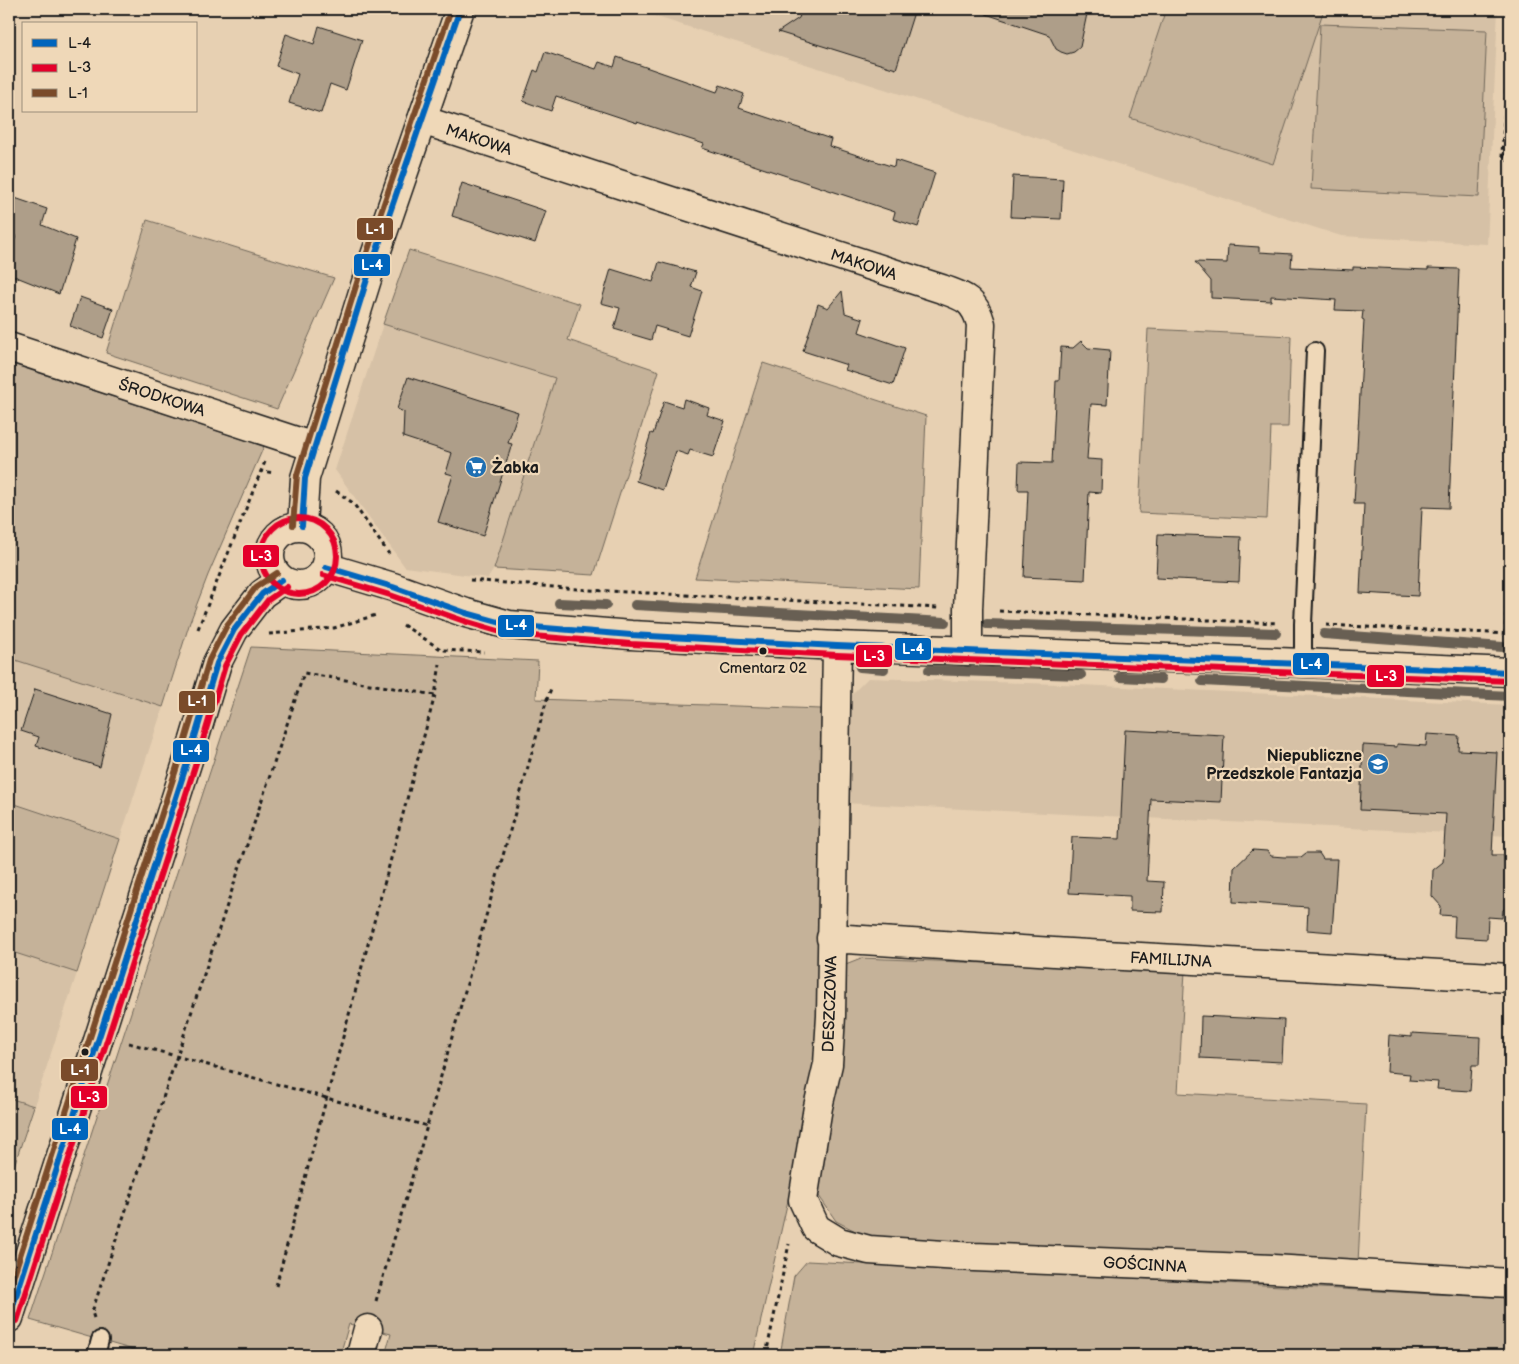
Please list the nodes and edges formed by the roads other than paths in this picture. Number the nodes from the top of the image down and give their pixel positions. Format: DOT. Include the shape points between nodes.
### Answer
graph roads {
  1 [pos="460,9"];
  2 [pos="422,120"];
  3 [pos="9,347"];
  4 [pos="1315,351"];
  5 [pos="314,447"];
  6 [pos="302,526"];
  7 [pos="326,567"];
  8 [pos="282,580"];
  9 [pos="837,646"];
  10 [pos="968,651"];
  11 [pos="1303,663"];
  12 [pos="1510,672"];
  13 [pos="831,938"];
  14 [pos="1510,978"];
  15 [pos="803,1200"];
  16 [pos="16,1267"];
  17 [pos="1510,1283"];
  18 [pos="9,1318"];
  19 [pos="368,1329"];
  20 [pos="361,1355"];
  1 -- 2 [label="street"];
  2 -- 5 [label="street"];
  2 -- 10 [label="street, MAKOWA" via="942,289 973,304 981,324"];
  3 -- 5 [label="street, ŚRODKOWA"];
  4 -- 11 [label="lane"];
  5 -- 6 [label="street" via="305,478"];
  6 -- 7 [label="street" via="315,531 324,541 328,554"];
  6 -- 8 [label="street" via="286,528 275,539 269,553 272,569"];
  7 -- 8 [label="street" via="308,584 294,585"];
  7 -- 9 [label="street" via="509,625"];
  8 -- 16 [label="street" via="262,594 234,630 217,663 101,1033"];
  9 -- 10 [label="street"];
  9 -- 13 [label="street, DESZCZOWA"];
  10 -- 11 [label="street"];
  11 -- 12 [label="street"];
  13 -- 14 [label="street, FAMILIJNA"];
  13 -- 15 [label="street, DESZCZOWA" via="828,1064"];
  15 -- 17 [label="street, GOŚCINNA" via="816,1228 839,1242 869,1250"];
  16 -- 18 [label="street"];
  19 -- 20 [label="street"];
}
